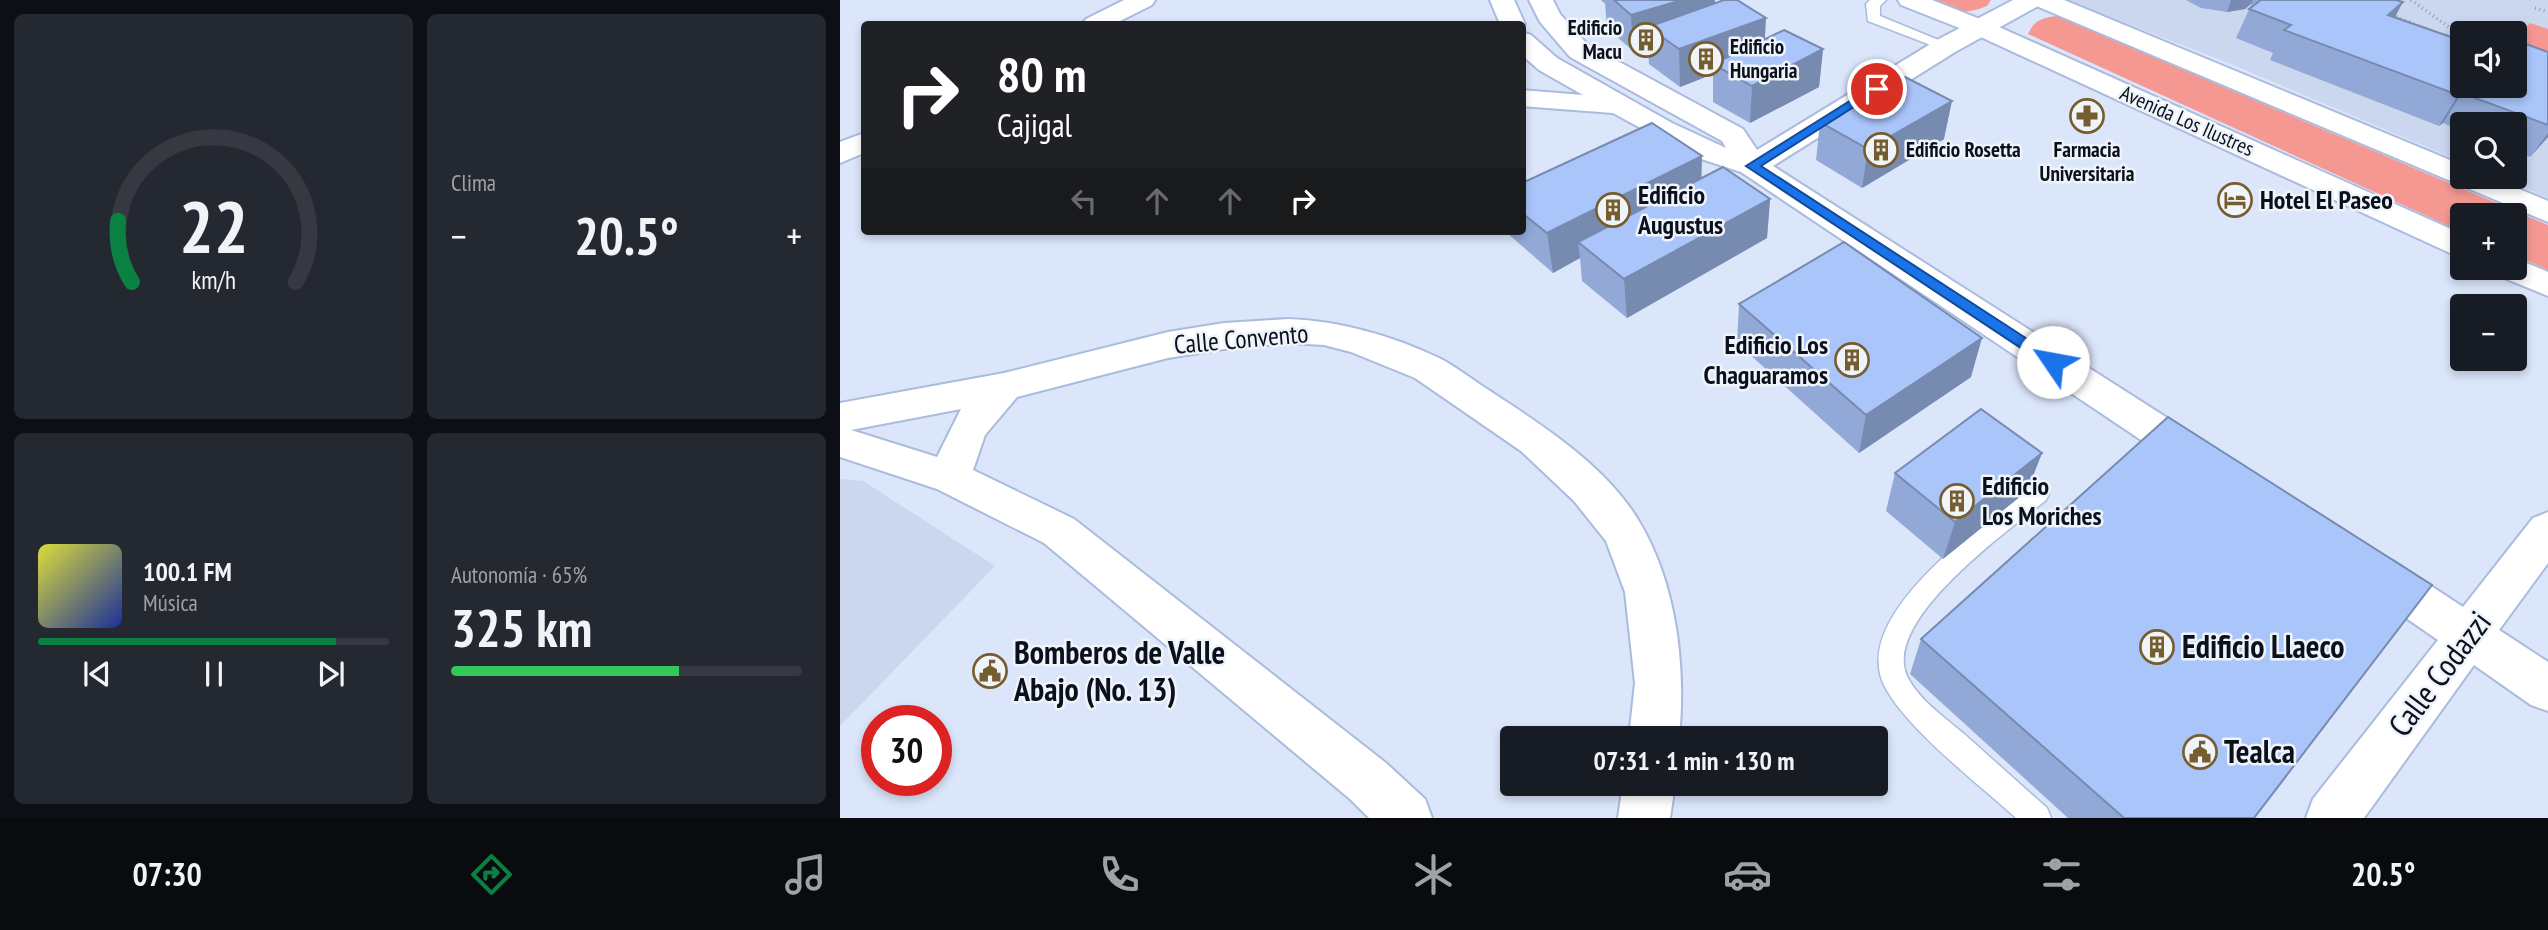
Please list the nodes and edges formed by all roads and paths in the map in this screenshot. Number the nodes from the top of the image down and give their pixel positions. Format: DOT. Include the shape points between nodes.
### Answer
graph roads {
  1 [pos="1143,0"];
  2 [pos="1482,0"];
  3 [pos="1502,0"];
  4 [pos="1514,0"];
  5 [pos="1541,0"];
  6 [pos="1879,0"];
  7 [pos="1991,0"];
  8 [pos="2031,0"];
  9 [pos="2043,0"];
  10 [pos="2073,0"];
  11 [pos="2411,0"];
  12 [pos="1921,4"];
  13 [pos="2535,8"];
  14 [pos="2381,11"];
  15 [pos="2548,12"];
  16 [pos="2094,20"];
  17 [pos="1101,21"];
  18 [pos="1487,21"];
  19 [pos="1511,21"];
  20 [pos="1521,21"];
  21 [pos="2420,27"];
  22 [pos="1980,28"];
  23 [pos="2450,28"];
  24 [pos="1526,37"];
  25 [pos="1946,46"];
  26 [pos="1526,48"];
  27 [pos="1579,51"];
  28 [pos="2055,61"];
  29 [pos="1535,67"];
  30 [pos="1526,98"];
  31 [pos="1625,108"];
  32 [pos="861,144"];
  33 [pos="840,154"];
  34 [pos="1752,166"];
  35 [pos="861,167"];
  36 [pos="840,170"];
  37 [pos="2450,171"];
  38 [pos="2494,189"];
  39 [pos="2548,212"];
  40 [pos="2450,241"];
  41 [pos="2527,275"];
  42 [pos="2548,285"];
  43 [pos="1004,387"];
  44 [pos="840,418"];
  45 [pos="840,442"];
  46 [pos="2227,476"];
  47 [pos="951,478"];
  48 [pos="2038,494"];
  49 [pos="2548,530"];
  50 [pos="2343,552"];
  51 [pos="2470,635"];
  52 [pos="2548,689"];
  53 [pos="1655,726"];
  54 [pos="1647,796"];
  55 [pos="1406,818"];
  56 [pos="1644,818"];
  57 [pos="2036,818"];
  58 [pos="2332,818"];
  1 -- 17 [label="street"];
  2 -- 18 [label="street"];
  3 -- 19 [label="street"];
  4 -- 20 [label="street"];
  5 -- 27 [label="street" via="1549,17"];
  6 -- 25 [label="lane" via="1873,4 1873,18"];
  7 -- 12 [label="street" via="1987,6 1965,13"];
  8 -- 22 [label="street"];
  9 -- 16 [label="street"];
  10 -- 16 [label="street" via="2076,8"];
  11 -- 23 [label="path"];
  12 -- 22 [label="street, Avenida Los Ilustres"];
  13 -- 15 [label="path"];
  14 -- 21 [label="path"];
  16 -- 28 [label="street" via="2054,17 2026,31 2026,41"];
  16 -- 37 [label="street"];
  22 -- 25 [label="street"];
  22 -- 28 [label="street, Avenida Los Ilustres"];
  24 -- 29 [label="street"];
  25 -- 34 [label="street"];
  26 -- 29 [label="street"];
  27 -- 29 [label="street"];
  27 -- 34 [label="street" via="1733,135"];
  28 -- 40 [label="street, Avenida Los Ilustres"];
  29 -- 31 [label="street"];
  30 -- 31 [label="street"];
  31 -- 34 [label="street" via="1702,150"];
  32 -- 33 [label="street"];
  34 -- 46 [label="street"];
  35 -- 36 [label="street"];
  38 -- 39 [label="street"];
  41 -- 42 [label="street"];
  43 -- 44 [label="street, Calle Convento"];
  43 -- 47 [label="street" via="966,432"];
  43 -- 53 [label="street, Calle Convento" via="1168,345 1288,331 1361,342 1428,369 1535,440 1589,489 1624,533 1647,592 1659,682"];
  45 -- 47 [label="street"];
  47 -- 55 [label="street" via="1059,531 1368,781"];
  48 -- 57 [label="lane" via="1966,551 1910,608 1890,650 1895,680 1920,713"];
  49 -- 51 [label="street, Calle Codazzi"];
  50 -- 51 [label="street"];
  51 -- 52 [label="street"];
  51 -- 58 [label="street, Calle Codazzi"];
  54 -- 56 [label="street"];
}
